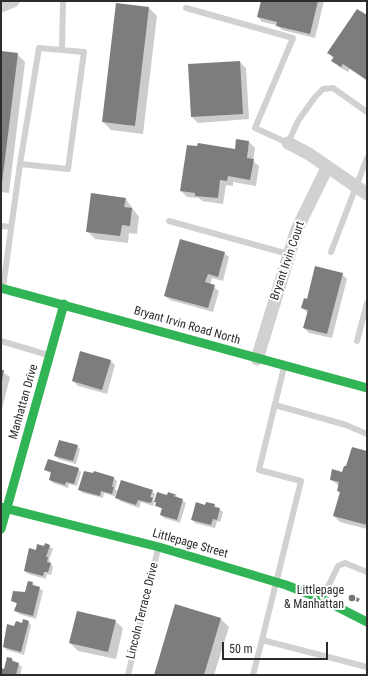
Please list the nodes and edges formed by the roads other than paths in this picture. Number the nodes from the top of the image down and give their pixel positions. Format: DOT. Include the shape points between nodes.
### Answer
graph roads {
  1 [pos="13,1"];
  2 [pos="62,1"];
  3 [pos="1,6"];
  4 [pos="186,8"];
  5 [pos="62,50"];
  6 [pos="367,112"];
  7 [pos="288,143"];
  8 [pos="367,158"];
  9 [pos="20,164"];
  10 [pos="327,168"];
  11 [pos="362,191"];
  12 [pos="169,221"];
  13 [pos="1,226"];
  14 [pos="11,227"];
  15 [pos="332,252"];
  16 [pos="288,254"];
  17 [pos="2,288"];
  18 [pos="367,303"];
  19 [pos="64,304"];
  20 [pos="358,340"];
  21 [pos="1,341"];
  22 [pos="50,355"];
  23 [pos="257,359"];
  24 [pos="284,366"];
  25 [pos="367,388"];
  26 [pos="275,404"];
  27 [pos="367,434"];
  28 [pos="4,508"];
  29 [pos="1,529"];
  30 [pos="159,547"];
  31 [pos="367,572"];
  32 [pos="278,582"];
  33 [pos="322,599"];
  34 [pos="367,622"];
  35 [pos="262,640"];
  36 [pos="367,667"];
  37 [pos="128,675"];
  38 [pos="253,675"];
  1 -- 3 [label="street"];
  2 -- 5 [label="lane"];
  4 -- 7 [label="lane" via="293,38 255,128"];
  5 -- 9 [label="lane" via="39,48"];
  5 -- 9 [label="lane" via="84,52 68,169"];
  6 -- 7 [label="lane" via="333,88 323,89 298,121"];
  7 -- 10 [label="street" via="309,154"];
  8 -- 11 [label="lane"];
  9 -- 14 [label="lane"];
  10 -- 11 [label="street"];
  10 -- 16 [label="street, Bryant Irvin Court" via="296,229"];
  11 -- 15 [label="lane"];
  12 -- 16 [label="lane"];
  13 -- 14 [label="lane"];
  14 -- 17 [label="lane"];
  16 -- 23 [label="street, Bryant Irvin Court"];
  17 -- 19 [label="street, Bryant Irvin Road North"];
  18 -- 20 [label="lane"];
  19 -- 22 [label="street, Manhattan Drive"];
  19 -- 23 [label="street, Bryant Irvin Road North"];
  21 -- 22 [label="lane"];
  22 -- 28 [label="street, Manhattan Drive"];
  23 -- 24 [label="street, Bryant Irvin Road North"];
  24 -- 25 [label="street, Bryant Irvin Road North"];
  24 -- 26 [label="lane"];
  26 -- 27 [label="lane" via="346,425"];
  26 -- 32 [label="lane" via="260,470 300,481"];
  28 -- 29 [label="street, Manhattan Drive"];
  28 -- 30 [label="street, Littlepage Street"];
  30 -- 32 [label="street, Littlepage Street"];
  30 -- 37 [label="lane, Lincoln Terrace Drive"];
  31 -- 33 [label="lane" via="345,563 338,566"];
  32 -- 33 [label="street, Littlepage Street"];
  32 -- 35 [label="lane"];
  33 -- 34 [label="street, Littlepage Street"];
  35 -- 36 [label="lane"];
  35 -- 38 [label="lane"];
}
